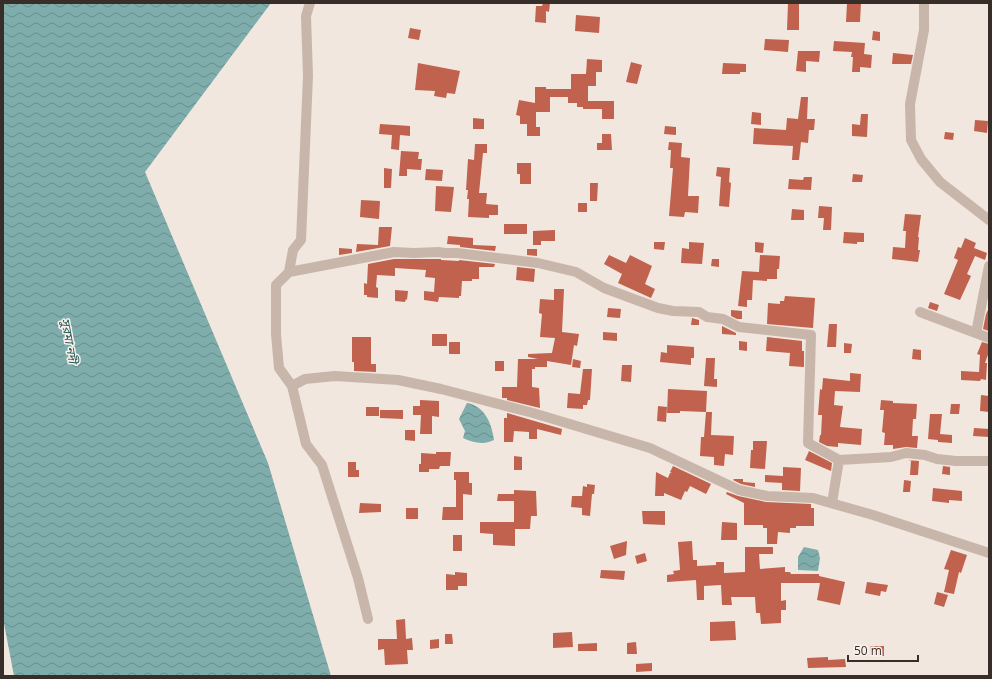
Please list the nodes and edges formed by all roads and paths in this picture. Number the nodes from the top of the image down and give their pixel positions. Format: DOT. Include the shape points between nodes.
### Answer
graph roads {
  1 [pos="310,3"];
  2 [pos="924,3"];
  3 [pos="989,220"];
  4 [pos="989,266"];
  5 [pos="289,272"];
  6 [pos="920,312"];
  7 [pos="976,333"];
  8 [pos="989,338"];
  9 [pos="292,386"];
  10 [pos="839,460"];
  11 [pos="989,461"];
  12 [pos="832,503"];
  13 [pos="989,553"];
  14 [pos="368,619"];
  1 -- 5 [label="street" via="306,16 308,76 301,240 293,250"];
  2 -- 3 [label="street" via="924,30 910,104 911,140 921,159 940,182"];
  4 -- 7 [label="street"];
  5 -- 9 [label="street" via="276,285 276,334 280,368"];
  5 -- 10 [label="street" via="394,252 457,253 538,263 576,272 604,288 658,308 699,312 707,318 723,320 739,327 810,335 808,443"];
  6 -- 7 [label="street"];
  7 -- 8 [label="street"];
  9 -- 12 [label="street" via="305,379 335,376 398,380 441,389 650,448 738,490 767,496 813,498"];
  9 -- 14 [label="street" via="306,444 322,465 358,578"];
  10 -- 11 [label="street" via="891,457 906,453 956,461"];
  10 -- 12 [label="street"];
  12 -- 13 [label="street"];
}
